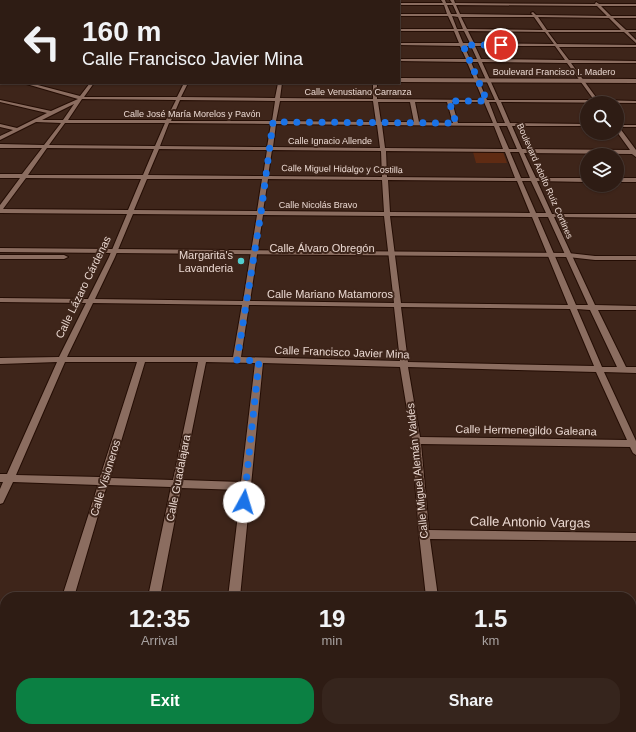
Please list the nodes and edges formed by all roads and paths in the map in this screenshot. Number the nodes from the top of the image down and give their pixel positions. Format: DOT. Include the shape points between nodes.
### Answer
graph roads {
  1 [pos="523,0"];
  2 [pos="593,0"];
  3 [pos="444,2"];
  4 [pos="453,2"];
  5 [pos="400,4"];
  6 [pos="526,4"];
  7 [pos="598,5"];
  8 [pos="636,5"];
  9 [pos="400,16"];
  10 [pos="450,16"];
  11 [pos="459,16"];
  12 [pos="535,16"];
  13 [pos="611,17"];
  14 [pos="636,17"];
  15 [pos="400,30"];
  16 [pos="456,30"];
  17 [pos="465,30"];
  18 [pos="546,31"];
  19 [pos="626,31"];
  20 [pos="636,32"];
  21 [pos="636,42"];
  22 [pos="400,44"];
  23 [pos="463,45"];
  24 [pos="473,45"];
  25 [pos="557,45"];
  26 [pos="636,46"];
  27 [pos="400,60"];
  28 [pos="470,61"];
  29 [pos="480,61"];
  30 [pos="568,62"];
  31 [pos="636,62"];
  32 [pos="400,80"];
  33 [pos="478,80"];
  34 [pos="490,80"];
  35 [pos="582,81"];
  36 [pos="636,81"];
  37 [pos="28,84"];
  38 [pos="91,84"];
  39 [pos="186,84"];
  40 [pos="280,84"];
  41 [pos="375,84"];
  42 [pos="593,96"];
  43 [pos="80,99"];
  44 [pos="178,99"];
  45 [pos="277,99"];
  46 [pos="376,100"];
  47 [pos="412,100"];
  48 [pos="0,101"];
  49 [pos="449,101"];
  50 [pos="487,101"];
  51 [pos="498,101"];
  52 [pos="580,102"];
  53 [pos="624,102"];
  54 [pos="636,102"];
  55 [pos="52,113"];
  56 [pos="64,120"];
  57 [pos="37,121"];
  58 [pos="168,121"];
  59 [pos="273,122"];
  60 [pos="379,123"];
  61 [pos="417,123"];
  62 [pos="456,123"];
  63 [pos="496,124"];
  64 [pos="510,124"];
  65 [pos="0,125"];
  66 [pos="580,126"];
  67 [pos="636,126"];
  68 [pos="624,127"];
  69 [pos="18,130"];
  70 [pos="624,137"];
  71 [pos="0,138"];
  72 [pos="0,146"];
  73 [pos="45,147"];
  74 [pos="158,148"];
  75 [pos="270,148"];
  76 [pos="383,149"];
  77 [pos="507,150"];
  78 [pos="520,150"];
  79 [pos="635,153"];
  80 [pos="0,176"];
  81 [pos="24,176"];
  82 [pos="146,176"];
  83 [pos="266,178"];
  84 [pos="385,179"];
  85 [pos="520,180"];
  86 [pos="534,180"];
  87 [pos="580,180"];
  88 [pos="624,180"];
  89 [pos="636,180"];
  90 [pos="0,210"];
  91 [pos="131,212"];
  92 [pos="261,213"];
  93 [pos="387,214"];
  94 [pos="535,215"];
  95 [pos="550,216"];
  96 [pos="636,216"];
  97 [pos="0,250"];
  98 [pos="113,254"];
  99 [pos="254,255"];
  100 [pos="392,256"];
  101 [pos="0,257"];
  102 [pos="552,258"];
  103 [pos="569,258"];
  104 [pos="636,258"];
  105 [pos="0,300"];
  106 [pos="90,301"];
  107 [pos="246,304"];
  108 [pos="397,305"];
  109 [pos="573,307"];
  110 [pos="592,308"];
  111 [pos="636,308"];
  112 [pos="62,359"];
  113 [pos="142,359"];
  114 [pos="202,360"];
  115 [pos="237,360"];
  116 [pos="0,361"];
  117 [pos="259,361"];
  118 [pos="404,365"];
  119 [pos="599,369"];
  120 [pos="623,370"];
  121 [pos="636,370"];
  122 [pos="416,440"];
  123 [pos="635,446"];
  124 [pos="5,478"];
  125 [pos="104,481"];
  126 [pos="177,484"];
  127 [pos="246,486"];
  128 [pos="0,500"];
  129 [pos="424,534"];
  130 [pos="636,537"];
  131 [pos="70,592"];
  132 [pos="155,592"];
  133 [pos="235,592"];
  134 [pos="431,592"];
  1 -- 6 [label="street"];
  2 -- 7 [label="street"];
  3 -- 4 [label="street"];
  3 -- 5 [label="street"];
  3 -- 10 [label="street, Boulevard Adolfo Ruíz Cortines"];
  4 -- 6 [label="street"];
  4 -- 11 [label="street, Boulevard Adolfo Ruíz Cortines"];
  6 -- 7 [label="street"];
  6 -- 12 [label="street"];
  7 -- 8 [label="street"];
  7 -- 13 [label="street"];
  9 -- 10 [label="street"];
  10 -- 11 [label="street"];
  10 -- 16 [label="street, Boulevard Adolfo Ruíz Cortines"];
  11 -- 12 [label="street"];
  11 -- 17 [label="street, Boulevard Adolfo Ruíz Cortines"];
  12 -- 13 [label="street"];
  12 -- 18 [label="street"];
  13 -- 14 [label="street"];
  13 -- 19 [label="street"];
  15 -- 16 [label="street"];
  16 -- 17 [label="street"];
  16 -- 23 [label="street, Boulevard Adolfo Ruíz Cortines"];
  17 -- 18 [label="street"];
  17 -- 24 [label="street, Boulevard Adolfo Ruíz Cortines"];
  18 -- 19 [label="street"];
  18 -- 25 [label="street"];
  19 -- 20 [label="street"];
  19 -- 21 [label="street"];
  22 -- 23 [label="street"];
  23 -- 24 [label="street"];
  23 -- 28 [label="street, Boulevard Adolfo Ruíz Cortines"];
  24 -- 25 [label="street"];
  24 -- 29 [label="street, Boulevard Adolfo Ruíz Cortines"];
  25 -- 26 [label="street"];
  25 -- 30 [label="street"];
  27 -- 28 [label="street"];
  28 -- 29 [label="street"];
  28 -- 33 [label="street, Boulevard Adolfo Ruíz Cortines"];
  29 -- 30 [label="street"];
  29 -- 34 [label="street, Boulevard Adolfo Ruíz Cortines"];
  30 -- 31 [label="street"];
  30 -- 35 [label="street"];
  32 -- 33 [label="street, Boulevard Francisco I. Madero"];
  33 -- 34 [label="street, Boulevard Francisco I. Madero"];
  33 -- 50 [label="street, Boulevard Adolfo Ruíz Cortines"];
  34 -- 35 [label="street, Boulevard Francisco I. Madero"];
  34 -- 51 [label="street, Boulevard Adolfo Ruíz Cortines"];
  35 -- 36 [label="street, Boulevard Francisco I. Madero"];
  35 -- 42 [label="street"];
  37 -- 43 [label="street"];
  38 -- 43 [label="street"];
  39 -- 44 [label="street, Calle Lázaro Cárdenas"];
  40 -- 45 [label="street"];
  41 -- 46 [label="street, Calle Miguel Alemán Valdés"];
  43 -- 44 [label="street, Calle Venustiano Carranza"];
  43 -- 55 [label="street"];
  43 -- 56 [label="street"];
  44 -- 45 [label="street, Calle Venustiano Carranza"];
  44 -- 58 [label="street, Calle Lázaro Cárdenas"];
  45 -- 46 [label="street, Calle Venustiano Carranza"];
  45 -- 59 [label="street"];
  46 -- 47 [label="street, Calle Venustiano Carranza"];
  46 -- 60 [label="street, Calle Miguel Alemán Valdés"];
  47 -- 49 [label="street, Calle Venustiano Carranza"];
  47 -- 61 [label="street"];
  48 -- 55 [label="street"];
  49 -- 50 [label="street, Calle Venustiano Carranza"];
  49 -- 62 [label="street"];
  50 -- 51 [label="street, Calle Venustiano Carranza"];
  50 -- 63 [label="street, Boulevard Adolfo Ruíz Cortines"];
  51 -- 52 [label="street, Calle Venustiano Carranza"];
  51 -- 64 [label="street, Boulevard Adolfo Ruíz Cortines"];
  53 -- 54 [label="street, Calle Venustiano Carranza"];
  55 -- 57 [label="street"];
  56 -- 57 [label="street, Calle José María Morelos y Pavón"];
  56 -- 58 [label="street, Calle José María Morelos y Pavón"];
  56 -- 73 [label="street"];
  57 -- 69 [label="street"];
  58 -- 59 [label="street, Calle José María Morelos y Pavón"];
  58 -- 74 [label="street, Calle Lázaro Cárdenas"];
  59 -- 60 [label="street, Calle José María Morelos y Pavón"];
  59 -- 75 [label="street"];
  60 -- 61 [label="street, Calle José María Morelos y Pavón"];
  60 -- 76 [label="street, Calle Miguel Alemán Valdés"];
  61 -- 62 [label="street, Calle José María Morelos y Pavón"];
  62 -- 63 [label="street, Calle José María Morelos y Pavón"];
  63 -- 64 [label="street, Calle José María Morelos y Pavón"];
  63 -- 77 [label="street, Boulevard Adolfo Ruíz Cortines"];
  64 -- 66 [label="street, Calle José María Morelos y Pavón"];
  64 -- 78 [label="street, Boulevard Adolfo Ruíz Cortines"];
  65 -- 69 [label="street"];
  67 -- 68 [label="street"];
  69 -- 71 [label="street"];
  70 -- 79 [label="street"];
  72 -- 73 [label="street, Calle Ignacio Allende"];
  73 -- 74 [label="street, Calle Ignacio Allende"];
  73 -- 81 [label="street"];
  74 -- 75 [label="street, Calle Ignacio Allende"];
  74 -- 82 [label="street, Calle Lázaro Cárdenas"];
  75 -- 76 [label="street, Calle Ignacio Allende"];
  75 -- 83 [label="street"];
  76 -- 77 [label="street, Calle Ignacio Allende"];
  76 -- 84 [label="street, Calle Miguel Alemán Valdés"];
  77 -- 78 [label="street, Calle Ignacio Allende"];
  77 -- 85 [label="street, Boulevard Adolfo Ruíz Cortines"];
  78 -- 79 [label="street, Calle Ignacio Allende"];
  78 -- 86 [label="street, Boulevard Adolfo Ruíz Cortines"];
  80 -- 81 [label="street, Calle Miguel Hidalgo y Costilla"];
  81 -- 82 [label="street, Calle Miguel Hidalgo y Costilla"];
  81 -- 90 [label="street"];
  82 -- 83 [label="street, Calle Miguel Hidalgo y Costilla"];
  82 -- 91 [label="street, Calle Lázaro Cárdenas"];
  83 -- 84 [label="street, Calle Miguel Hidalgo y Costilla"];
  83 -- 92 [label="street"];
  84 -- 85 [label="street, Calle Miguel Hidalgo y Costilla"];
  84 -- 93 [label="street, Calle Miguel Alemán Valdés"];
  85 -- 86 [label="street, Calle Miguel Hidalgo y Costilla"];
  85 -- 94 [label="street, Boulevard Adolfo Ruíz Cortines"];
  86 -- 87 [label="street, Calle Miguel Hidalgo y Costilla"];
  86 -- 95 [label="street, Boulevard Adolfo Ruíz Cortines"];
  88 -- 89 [label="street"];
  90 -- 91 [label="street, Calle Nicolás Bravo"];
  91 -- 92 [label="street, Calle Nicolás Bravo"];
  91 -- 98 [label="street, Calle Lázaro Cárdenas"];
  92 -- 93 [label="street, Calle Nicolás Bravo"];
  92 -- 99 [label="street"];
  93 -- 94 [label="street, Calle Nicolás Bravo"];
  93 -- 100 [label="street, Calle Miguel Alemán Valdés"];
  94 -- 95 [label="street, Calle Nicolás Bravo"];
  94 -- 102 [label="street, Boulevard Adolfo Ruíz Cortines"];
  95 -- 96 [label="street, Calle Nicolás Bravo"];
  95 -- 103 [label="street, Boulevard Adolfo Ruíz Cortines"];
  97 -- 98 [label="street, Calle Álvaro Obregón"];
  98 -- 99 [label="street, Calle Álvaro Obregón"];
  98 -- 101 [label="street, Calle Álvaro Obregón"];
  98 -- 106 [label="street, Calle Lázaro Cárdenas"];
  99 -- 100 [label="street, Calle Álvaro Obregón"];
  99 -- 107 [label="street"];
  100 -- 102 [label="street, Calle Álvaro Obregón"];
  100 -- 108 [label="street, Calle Miguel Alemán Valdés"];
  102 -- 103 [label="street, Calle Álvaro Obregón"];
  102 -- 109 [label="street, Boulevard Adolfo Ruíz Cortines"];
  103 -- 104 [label="street, Calle Álvaro Obregón"];
  103 -- 110 [label="street, Boulevard Adolfo Ruíz Cortines"];
  105 -- 106 [label="street, Calle Mariano Matamoros"];
  106 -- 107 [label="street, Calle Mariano Matamoros"];
  106 -- 112 [label="street, Calle Lázaro Cárdenas"];
  107 -- 108 [label="street, Calle Mariano Matamoros"];
  107 -- 115 [label="street"];
  108 -- 109 [label="street, Calle Mariano Matamoros"];
  108 -- 118 [label="street, Calle Miguel Alemán Valdés"];
  109 -- 110 [label="street, Calle Mariano Matamoros"];
  109 -- 119 [label="street, Boulevard Adolfo Ruíz Cortines"];
  110 -- 111 [label="street, Calle Mariano Matamoros"];
  110 -- 120 [label="street, Boulevard Adolfo Ruíz Cortines"];
  112 -- 113 [label="street, Calle Francisco Javier Mina"];
  112 -- 116 [label="street, Calle Francisco Javier Mina"];
  112 -- 124 [label="street, Calle Lázaro Cárdenas"];
  113 -- 114 [label="street, Calle Francisco Javier Mina"];
  113 -- 125 [label="street, Calle Visioneros"];
  114 -- 115 [label="street, Calle Francisco Javier Mina"];
  114 -- 126 [label="street, Calle Guadalajara"];
  115 -- 117 [label="street, Calle Francisco Javier Mina"];
  117 -- 118 [label="street, Calle Francisco Javier Mina"];
  117 -- 127 [label="street"];
  118 -- 119 [label="street, Calle Francisco Javier Mina"];
  118 -- 122 [label="street, Calle Miguel Alemán Valdés"];
  119 -- 120 [label="street, Calle Francisco Javier Mina"];
  119 -- 123 [label="street, Boulevard Adolfo Ruíz Cortines"];
  120 -- 121 [label="street, Calle Francisco Javier Mina"];
  122 -- 123 [label="street, Calle Hermenegildo Galeana"];
  122 -- 129 [label="street, Calle Miguel Alemán Valdés"];
  124 -- 125 [label="street"];
  124 -- 128 [label="street, Calle Lázaro Cárdenas"];
  125 -- 126 [label="street"];
  125 -- 131 [label="street, Calle Visioneros"];
  126 -- 127 [label="street"];
  126 -- 132 [label="street, Calle Guadalajara"];
  127 -- 133 [label="street"];
  129 -- 130 [label="street, Calle Antonio Vargas"];
  129 -- 134 [label="street, Calle Miguel Alemán Valdés"];
}
